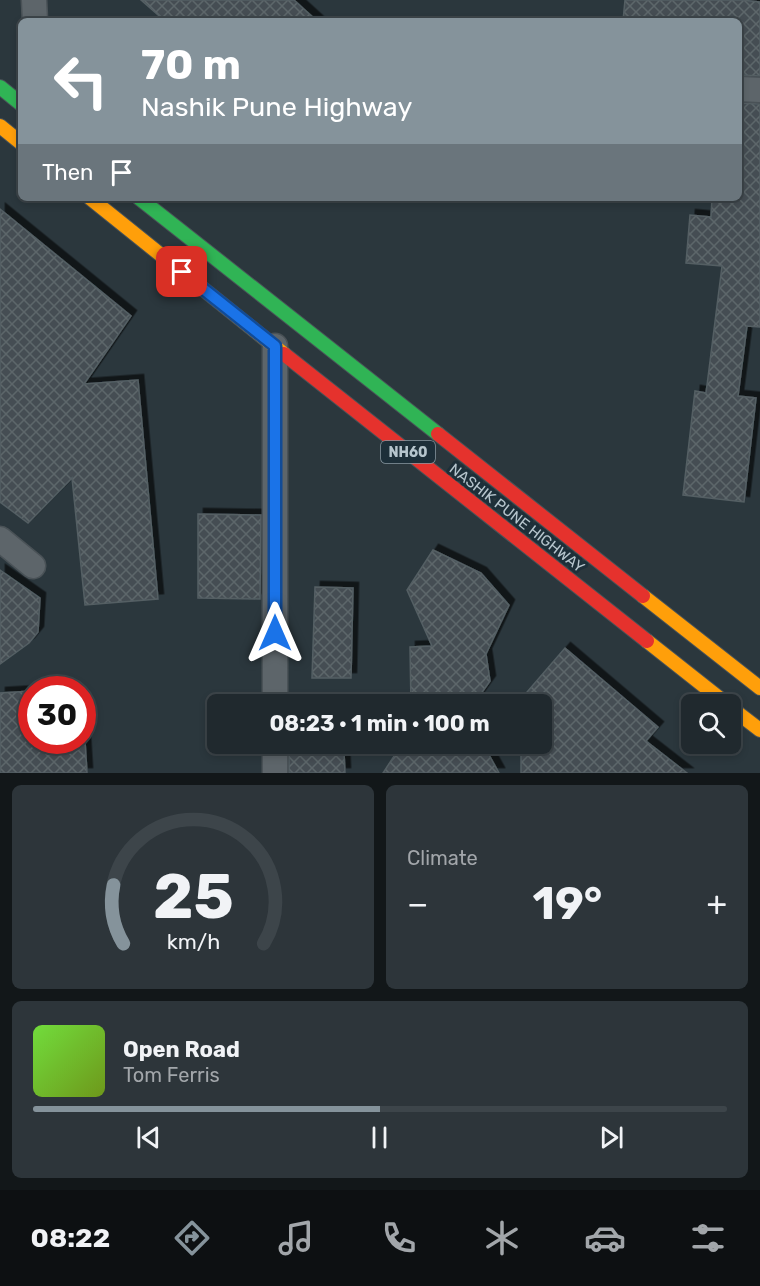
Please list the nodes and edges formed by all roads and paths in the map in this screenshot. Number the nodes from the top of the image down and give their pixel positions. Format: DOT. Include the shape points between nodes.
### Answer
graph roads {
  1 [pos="34,0"];
  2 [pos="35,18"];
  3 [pos="0,87"];
  4 [pos="742,89"];
  5 [pos="760,90"];
  6 [pos="18,102"];
  7 [pos="0,126"];
  8 [pos="18,141"];
  9 [pos="94,201"];
  10 [pos="144,201"];
  11 [pos="275,346"];
  12 [pos="0,539"];
  13 [pos="33,566"];
  14 [pos="760,688"];
  15 [pos="275,694"];
  16 [pos="714,694"];
  17 [pos="741,715"];
  18 [pos="760,730"];
  19 [pos="275,754"];
  20 [pos="275,773"];
  1 -- 2 [label="street"];
  3 -- 6 [label="highway"];
  4 -- 5 [label="street"];
  7 -- 8 [label="highway"];
  9 -- 11 [label="highway, NASHIK PUNE HIGHWAY / NH60"];
  10 -- 14 [label="highway, NASHIK PUNE HIGHWAY / NH60"];
  11 -- 15 [label="street"];
  11 -- 16 [label="highway, NASHIK PUNE HIGHWAY / NH60"];
  12 -- 13 [label="street"];
  17 -- 18 [label="highway, NASHIK PUNE HIGHWAY / NH60"];
  19 -- 20 [label="street"];
}
